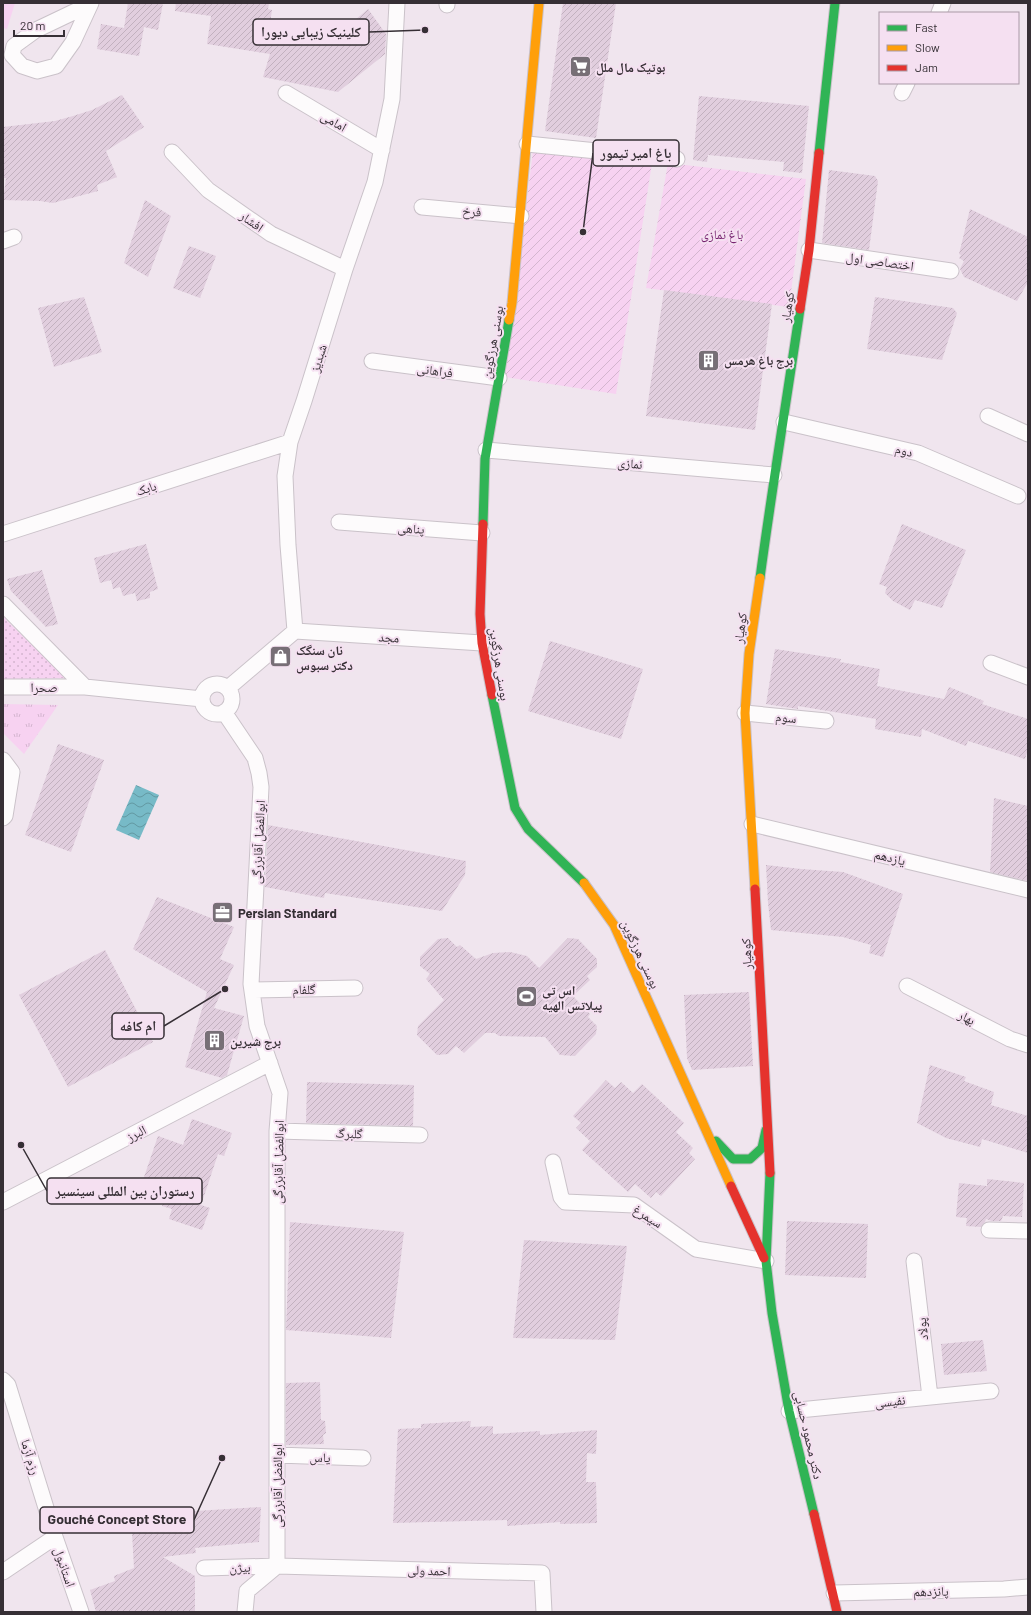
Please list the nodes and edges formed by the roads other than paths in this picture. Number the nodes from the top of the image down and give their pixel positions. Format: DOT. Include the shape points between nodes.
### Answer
graph roads {
  1 [pos="82,3"];
  2 [pos="91,3"];
  3 [pos="397,3"];
  4 [pos="539,3"];
  5 [pos="836,3"];
  6 [pos="943,3"];
  7 [pos="938,12"];
  8 [pos="286,93"];
  9 [pos="527,144"];
  10 [pos="382,150"];
  11 [pos="172,152"];
  12 [pos="677,159"];
  13 [pos="422,206"];
  14 [pos="521,216"];
  15 [pos="809,250"];
  16 [pos="345,269"];
  17 [pos="951,271"];
  18 [pos="372,361"];
  19 [pos="499,378"];
  20 [pos="988,416"];
  21 [pos="784,422"];
  22 [pos="1028,434"];
  23 [pos="290,442"];
  24 [pos="486,450"];
  25 [pos="774,475"];
  26 [pos="1018,496"];
  27 [pos="339,522"];
  28 [pos="482,533"];
  29 [pos="3,534"];
  30 [pos="3,604"];
  31 [pos="295,631"];
  32 [pos="482,642"];
  33 [pos="991,663"];
  34 [pos="1028,677"];
  35 [pos="3,687"];
  36 [pos="85,687"];
  37 [pos="228,688"];
  38 [pos="202,699"];
  39 [pos="224,712"];
  40 [pos="745,712"];
  41 [pos="826,721"];
  42 [pos="3,760"];
  43 [pos="3,818"];
  44 [pos="752,824"];
  45 [pos="1028,890"];
  46 [pos="907,986"];
  47 [pos="355,988"];
  48 [pos="252,990"];
  49 [pos="1028,1045"];
  50 [pos="270,1063"];
  51 [pos="768,1120"];
  52 [pos="277,1131"];
  53 [pos="708,1133"];
  54 [pos="420,1134"];
  55 [pos="553,1162"];
  56 [pos="3,1202"];
  57 [pos="989,1230"];
  58 [pos="1028,1231"];
  59 [pos="766,1261"];
  60 [pos="914,1262"];
  61 [pos="3,1380"];
  62 [pos="991,1391"];
  63 [pos="930,1397"];
  64 [pos="789,1411"];
  65 [pos="277,1456"];
  66 [pos="362,1458"];
  67 [pos="55,1537"];
  68 [pos="277,1566"];
  69 [pos="204,1568"];
  70 [pos="3,1572"];
  71 [pos="1028,1587"];
  72 [pos="834,1593"];
  73 [pos="81,1612"];
  74 [pos="245,1612"];
  75 [pos="544,1612"];
  76 [pos="837,1612"];
  1 -- 2 [label="street" via="80,9 26,36 14,46 12,55 22,66 37,71 56,66 73,42"];
  3 -- 10 [label="street, شبدیز" via="392,99"];
  4 -- 9 [label="street, بوسنی هرزگوین"];
  5 -- 15 [label="street, کوهیار"];
  6 -- 7 [label="street"];
  8 -- 10 [label="street, امامی"];
  9 -- 12 [label="street"];
  9 -- 14 [label="street, بوسنی هرزگوین"];
  10 -- 16 [label="street, شبدیز" via="375,182"];
  11 -- 16 [label="street, افشار" via="208,190 271,234"];
  13 -- 14 [label="street, فرخ"];
  14 -- 19 [label="street, بوسنی هرزگوین" via="512,303"];
  15 -- 17 [label="street, اختصاصی اول"];
  15 -- 21 [label="street, کوهیار"];
  16 -- 23 [label="street, شبدیز"];
  18 -- 19 [label="street, فراهانی"];
  19 -- 24 [label="street, بوسنی هرزگوین"];
  20 -- 22 [label="street"];
  21 -- 25 [label="street, کوهیار"];
  21 -- 26 [label="street, دوم" via="918,453"];
  23 -- 29 [label="street, بابک"];
  23 -- 31 [label="street, شبدیز" via="286,476 288,545"];
  24 -- 25 [label="street, نمازی"];
  24 -- 28 [label="street, بوسنی هرزگوین"];
  25 -- 40 [label="street, کوهیار" via="749,654"];
  27 -- 28 [label="street, پناهی"];
  28 -- 32 [label="street, بوسنی هرزگوین"];
  30 -- 36 [label="street"];
  31 -- 32 [label="street, مجد"];
  31 -- 37 [label="street"];
  32 -- 53 [label="street, بوسنی هرزگوین" via="515,808 528,829 586,885 614,925"];
  33 -- 34 [label="street"];
  35 -- 36 [label="street, صحرا"];
  36 -- 38 [label="street"];
  37 -- 38 [label="street" via="212,685 203,693"];
  37 -- 39 [label="street" via="232,699"];
  38 -- 39 [label="street" via="207,710 218,714"];
  39 -- 48 [label="street, ابوالفضل آقابزرگی" via="255,758 261,787"];
  40 -- 41 [label="street, سوم"];
  40 -- 44 [label="street, کوهیار"];
  42 -- 43 [label="street" via="12,772"];
  44 -- 45 [label="street, یازدهم"];
  44 -- 51 [label="street, کوهیار"];
  46 -- 49 [label="street, بهار" via="1010,1039"];
  47 -- 48 [label="street, گلفام"];
  48 -- 50 [label="street, ابوالفضل آقابزرگی" via="258,1026"];
  50 -- 52 [label="street, ابوالفضل آقابزرگی" via="280,1093"];
  50 -- 56 [label="street, البرز"];
  51 -- 53 [label="street" via="762,1148 750,1159 733,1159"];
  51 -- 59 [label="street, کوهیار" via="770,1161"];
  52 -- 54 [label="street, گلبرگ"];
  52 -- 65 [label="street, ابوالفضل آقابزرگی"];
  53 -- 59 [label="street, بوسنی هرزگوین"];
  55 -- 59 [label="street, سیمرغ" via="561,1197 565,1202 634,1205 696,1249"];
  57 -- 58 [label="street"];
  59 -- 64 [label="street, دکتر محمود حسابی"];
  60 -- 63 [label="street, پولاد"];
  61 -- 67 [label="street, رزم آزما" via="8,1385"];
  62 -- 63 [label="street, نفیسی"];
  63 -- 64 [label="street, نفیسی"];
  64 -- 72 [label="street, دکتر محمود حسابی"];
  65 -- 66 [label="street, یاس"];
  65 -- 68 [label="street, ابوالفضل آقابزرگی"];
  67 -- 70 [label="street, استانبول"];
  67 -- 73 [label="street, استانبول"];
  68 -- 69 [label="street, بیژن"];
  68 -- 74 [label="street" via="247,1592"];
  68 -- 75 [label="street, احمد ولی" via="542,1573"];
  71 -- 72 [label="street, پانزدهم"];
  72 -- 76 [label="street, دکتر محمود حسابی"];
}
